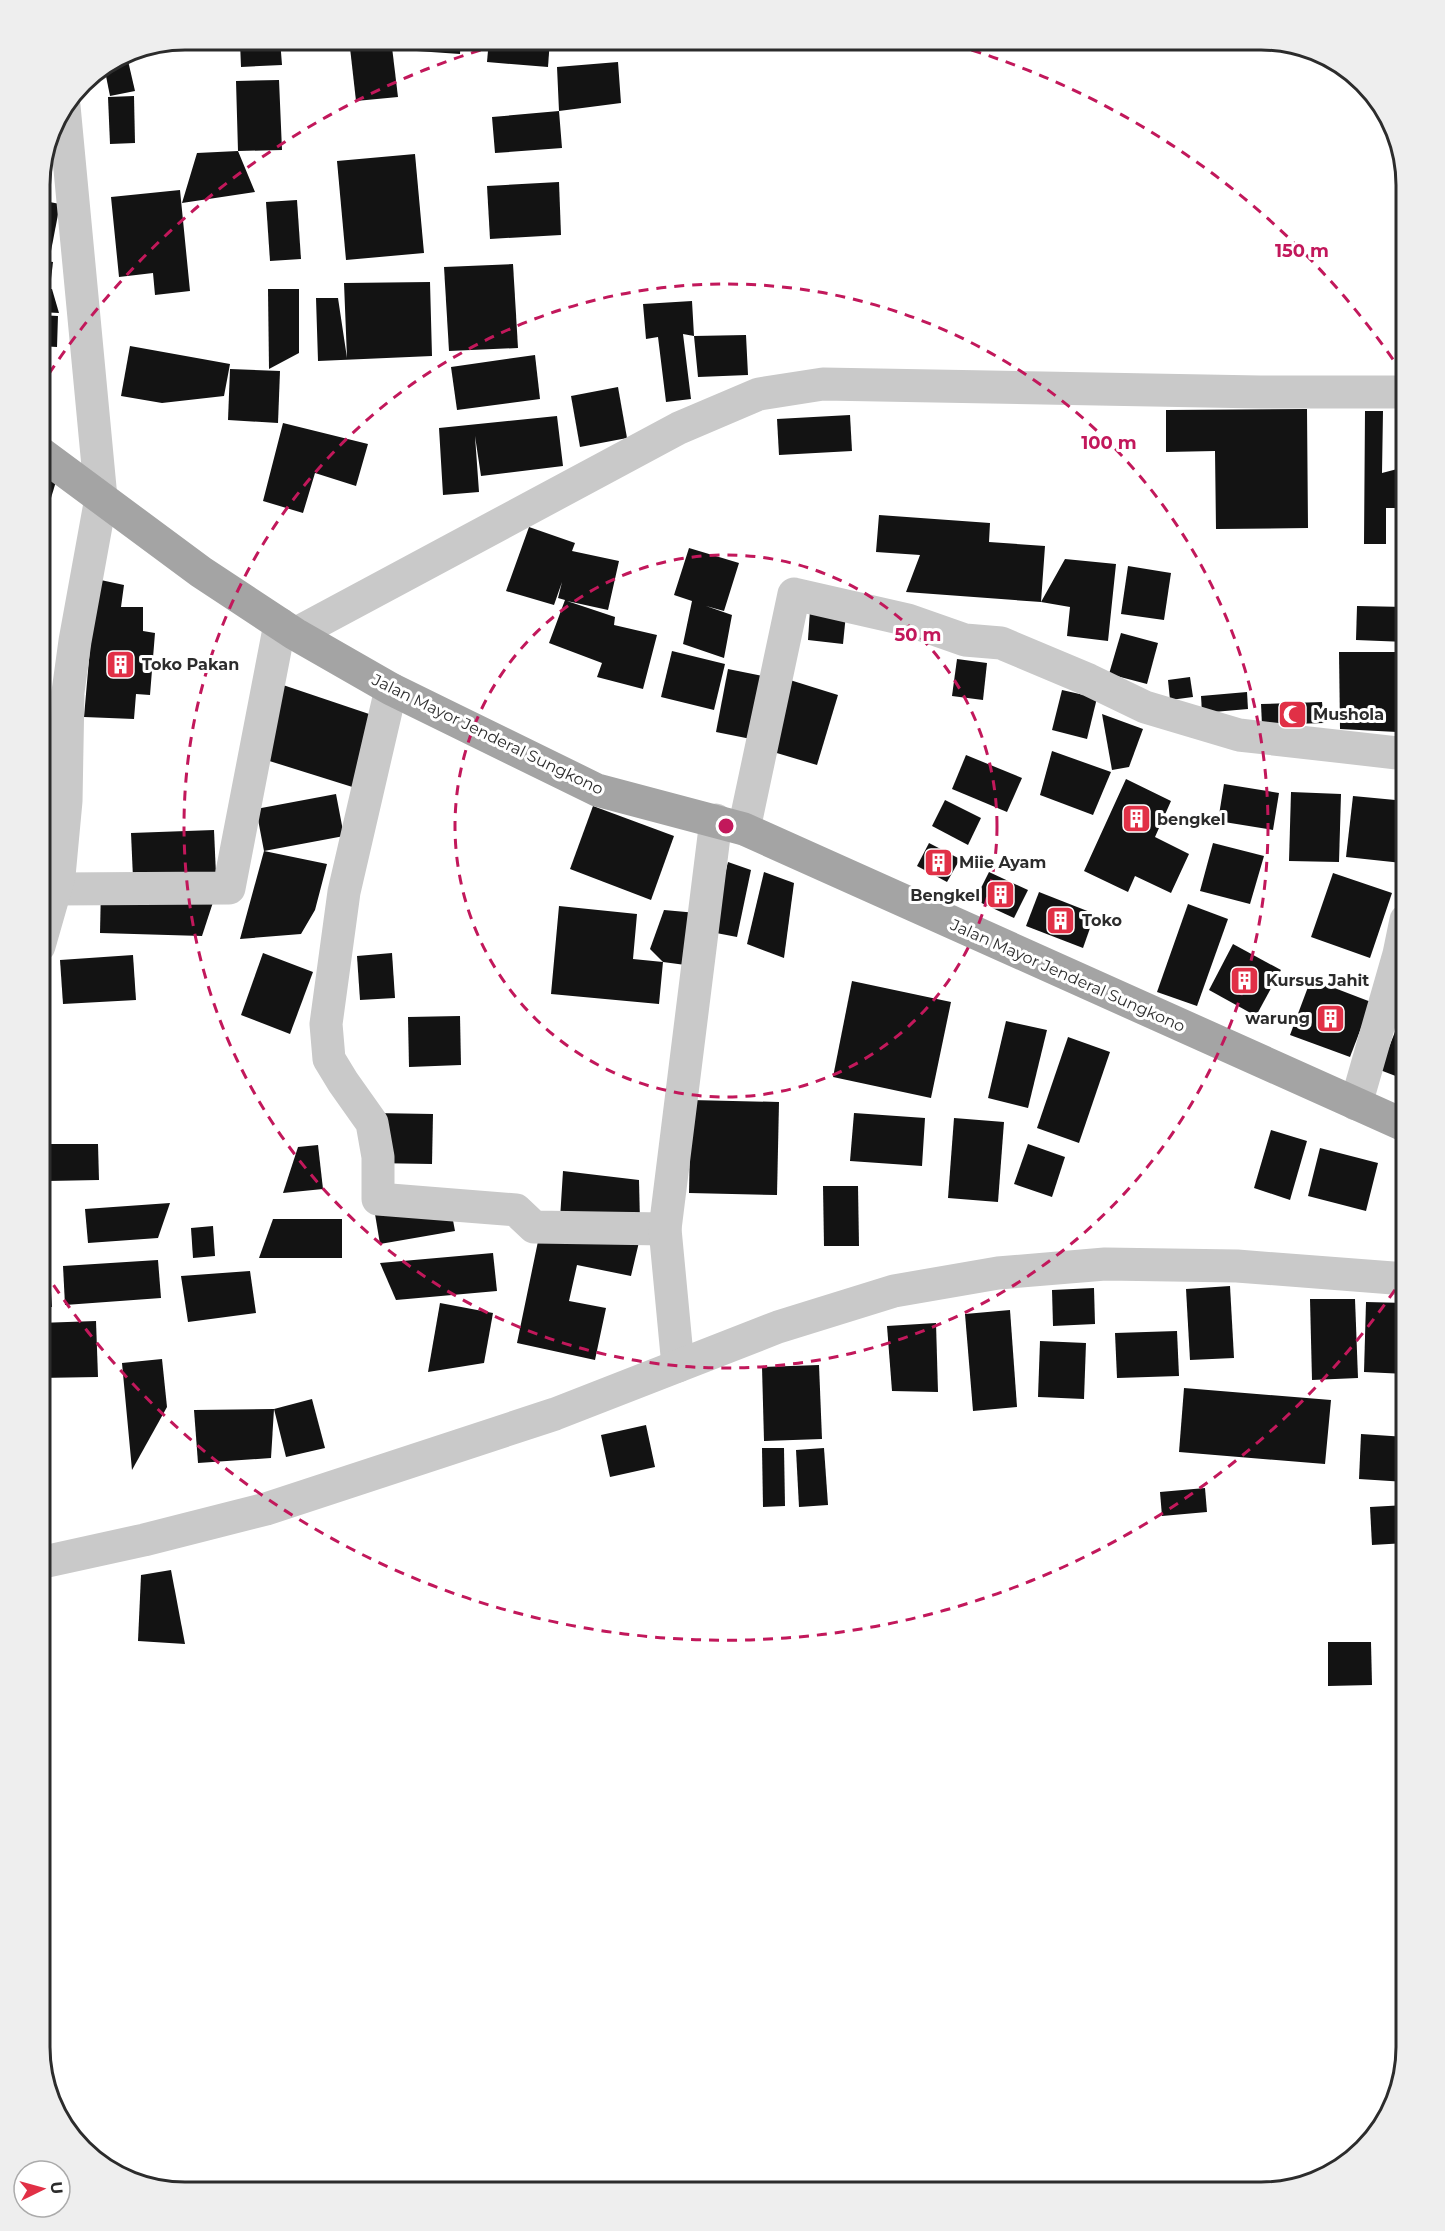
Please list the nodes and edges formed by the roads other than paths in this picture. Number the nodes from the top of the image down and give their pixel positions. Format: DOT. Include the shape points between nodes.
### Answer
graph roads {
  1 [pos="65,121"];
  2 [pos="1396,392"];
  3 [pos="50,460"];
  4 [pos="101,498"];
  5 [pos="287,629"];
  6 [pos="392,688"];
  7 [pos="1396,753"];
  8 [pos="730,825"];
  9 [pos="56,889"];
  10 [pos="50,909"];
  11 [pos="1396,964"];
  12 [pos="1356,1104"];
  13 [pos="1396,1122"];
  14 [pos="665,1229"];
  15 [pos="1396,1278"];
  16 [pos="678,1366"];
  17 [pos="50,1561"];
  1 -- 4 [label="street"];
  2 -- 5 [label="street" via="823,384 759,394 679,428"];
  3 -- 4 [label="main road, Jalan Mayor Jenderal Sungkono"];
  4 -- 5 [label="main road, Jalan Mayor Jenderal Sungkono"];
  4 -- 9 [label="street" via="68,692 66,801"];
  5 -- 6 [label="main road, Jalan Mayor Jenderal Sungkono"];
  5 -- 9 [label="street" via="229,888"];
  6 -- 8 [label="main road, Jalan Mayor Jenderal Sungkono" via="597,790"];
  6 -- 14 [label="street" via="344,892 326,1024 329,1059 372,1123 378,1157 378,1199 516,1210 534,1227"];
  7 -- 8 [label="street" via="1239,735 1145,707 1001,643 965,640 908,620 794,594"];
  8 -- 12 [label="main road, Jalan Mayor Jenderal Sungkono"];
  8 -- 14 [label="street"];
  9 -- 10 [label="street"];
  11 -- 12 [label="street"];
  12 -- 13 [label="main road, Jalan Mayor Jenderal Sungkono"];
  14 -- 16 [label="street"];
  15 -- 16 [label="street" via="1237,1266 1129,1264 998,1273 894,1291 778,1327"];
  16 -- 17 [label="street" via="555,1414 266,1509"];
}
